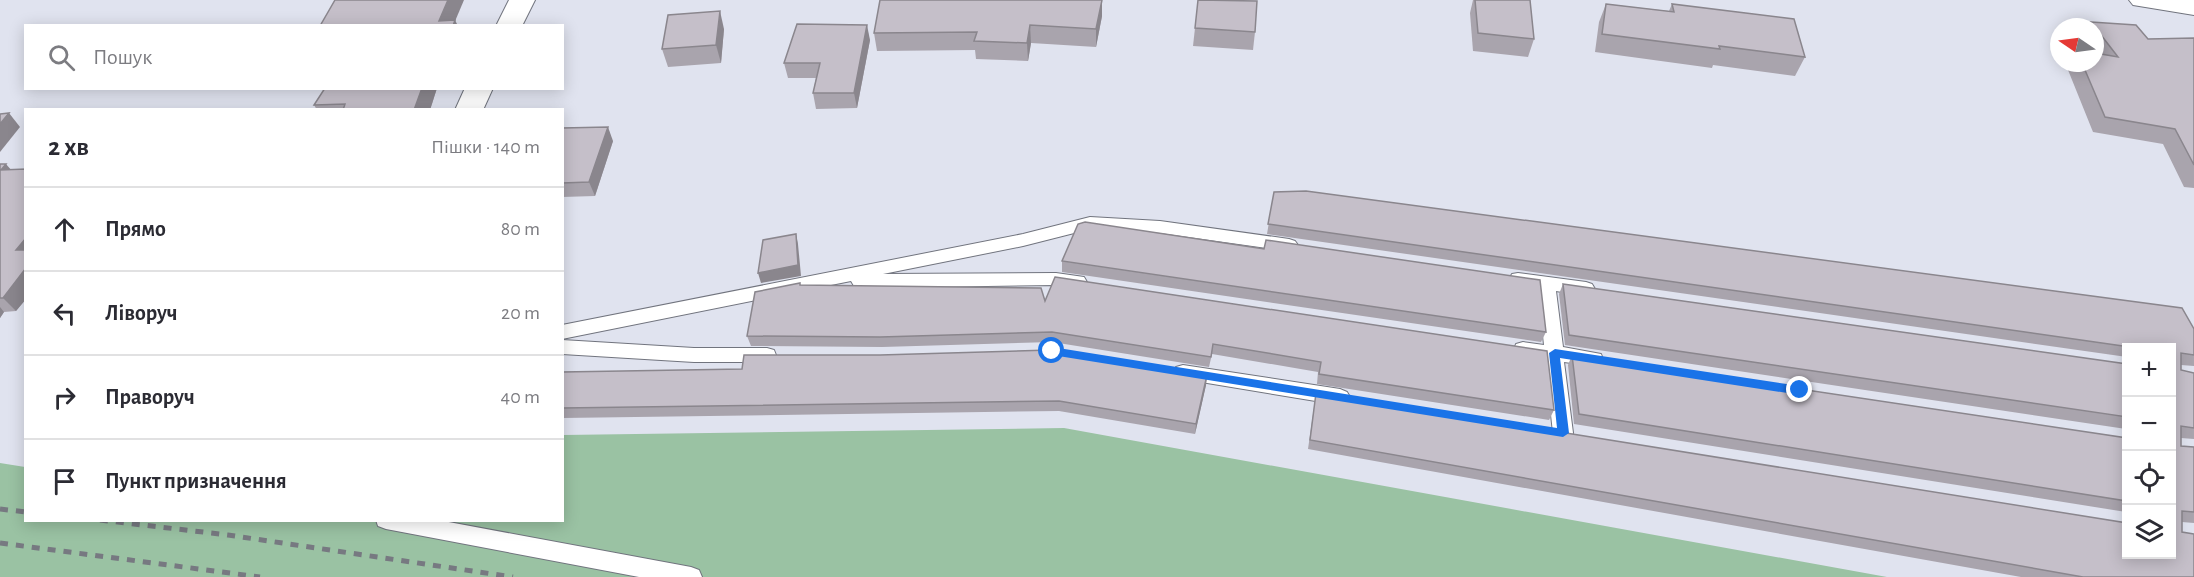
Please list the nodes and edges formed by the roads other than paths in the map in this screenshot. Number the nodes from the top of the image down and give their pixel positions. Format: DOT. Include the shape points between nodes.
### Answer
graph roads {
  1 [pos="522,0"];
  2 [pos="2142,0"];
  3 [pos="2194,7"];
  4 [pos="511,24"];
  5 [pos="478,90"];
  6 [pos="470,108"];
  7 [pos="1312,249"];
  8 [pos="1499,276"];
  9 [pos="816,282"];
  10 [pos="1546,283"];
  11 [pos="1092,284"];
  12 [pos="1605,291"];
  13 [pos="564,332"];
  14 [pos="1507,346"];
  15 [pos="564,347"];
  16 [pos="1555,353"];
  17 [pos="788,356"];
  18 [pos="1613,362"];
  19 [pos="1168,370"];
  20 [pos="1354,399"];
  21 [pos="1540,429"];
  22 [pos="1563,433"];
  23 [pos="1587,437"];
  24 [pos="397,522"];
  25 [pos="691,577"];
  1 -- 4 [label="street"];
  2 -- 3 [label="street"];
  5 -- 6 [label="street"];
  7 -- 9 [label="lane" via="1160,227 1090,223"];
  8 -- 10 [label="lane"];
  9 -- 11 [label="lane" via="1056,279"];
  9 -- 13 [label="lane"];
  10 -- 12 [label="lane"];
  10 -- 16 [label="lane"];
  14 -- 16 [label="lane"];
  15 -- 17 [label="lane"];
  16 -- 18 [label="lane"];
  16 -- 22 [label="lane"];
  19 -- 20 [label="lane"];
  21 -- 22 [label="lane"];
  22 -- 23 [label="lane"];
  24 -- 25 [label="lane"];
}
